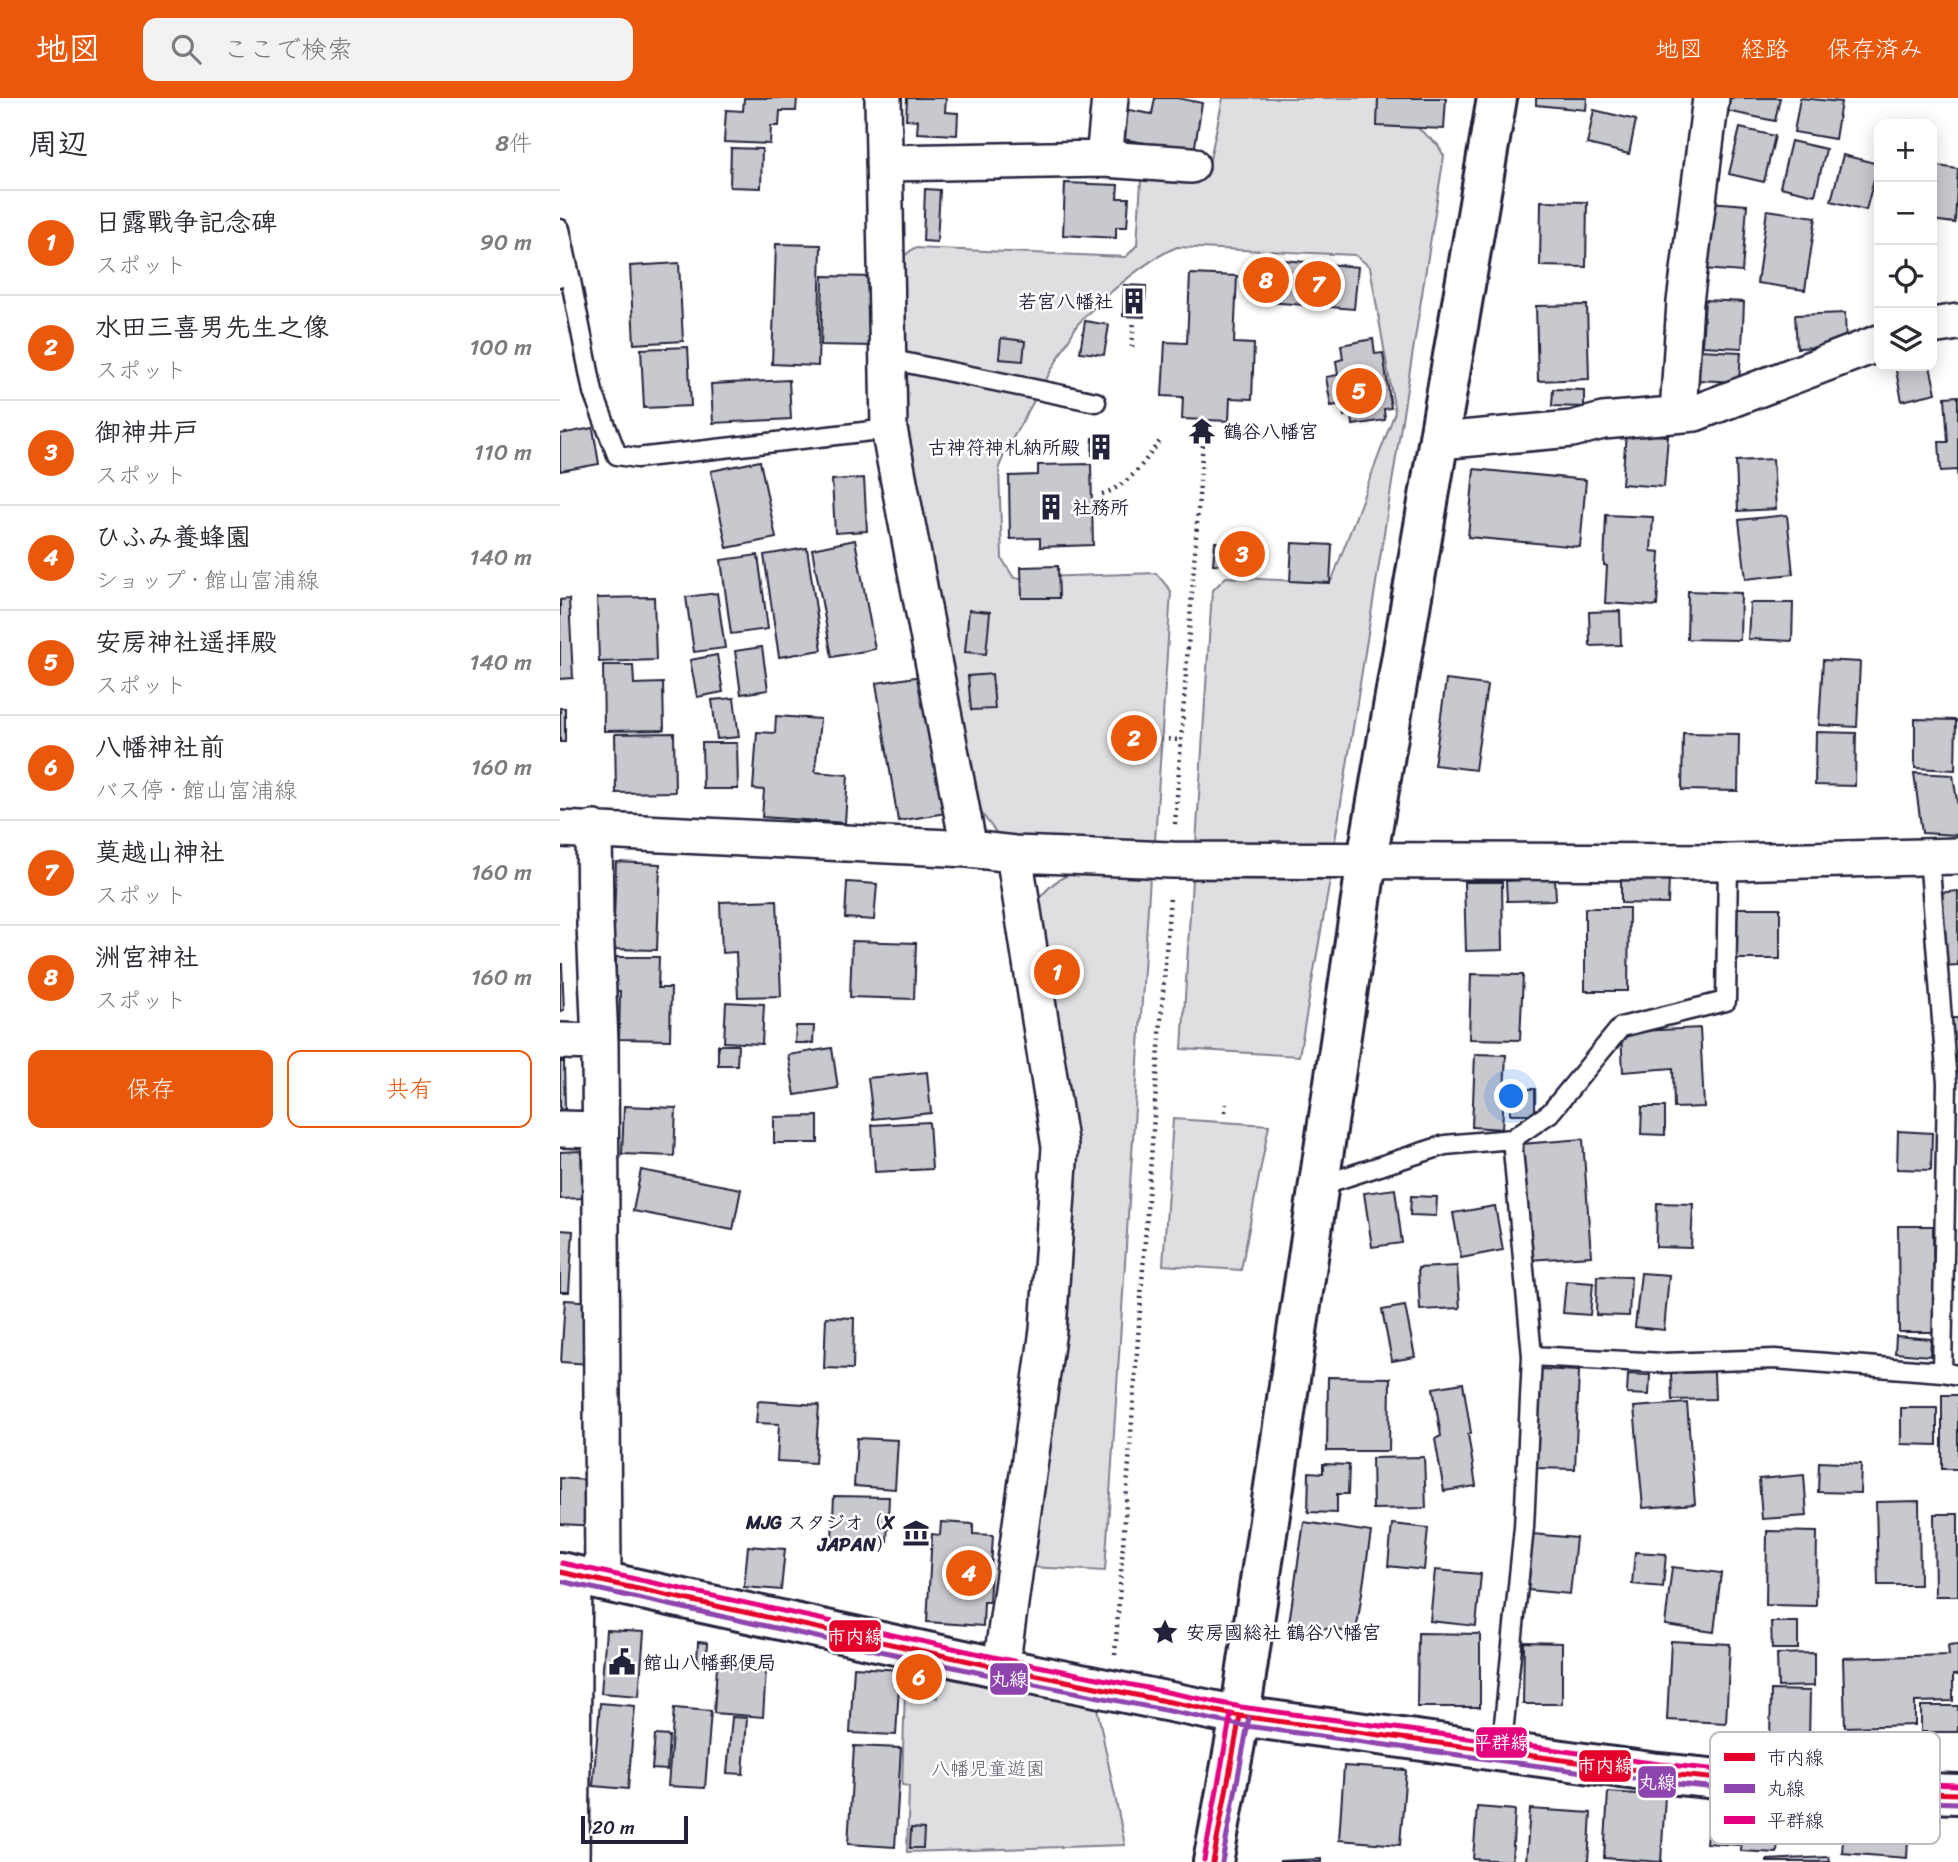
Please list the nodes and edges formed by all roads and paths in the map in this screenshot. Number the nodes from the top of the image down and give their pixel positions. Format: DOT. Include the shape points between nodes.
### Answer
graph roads {
  1 [pos="883,98"];
  2 [pos="1110,98"];
  3 [pos="1497,98"];
  4 [pos="1711,98"];
  5 [pos="1104,159"];
  6 [pos="884,163"];
  7 [pos="1191,165"];
  8 [pos="560,229"];
  9 [pos="565,277"];
  10 [pos="1134,320"];
  11 [pos="1958,322"];
  12 [pos="1937,325"];
  13 [pos="1874,345"];
  14 [pos="1132,347"];
  15 [pos="888,359"];
  16 [pos="1096,402"];
  17 [pos="1678,414"];
  18 [pos="889,429"];
  19 [pos="1160,441"];
  20 [pos="1203,441"];
  21 [pos="1439,441"];
  22 [pos="1102,494"];
  23 [pos="1139,738"];
  24 [pos="1181,740"];
  25 [pos="577,829"];
  26 [pos="969,849"];
  27 [pos="1014,854"];
  28 [pos="1944,856"];
  29 [pos="1172,860"];
  30 [pos="1367,860"];
  31 [pos="1728,862"];
  32 [pos="560,1041"];
  33 [pos="600,1042"];
  34 [pos="1226,1104"];
  35 [pos="1226,1112"];
  36 [pos="560,1129"];
  37 [pos="600,1130"];
  38 [pos="1512,1139"];
  39 [pos="1318,1186"];
  40 [pos="1532,1356"];
  41 [pos="1950,1373"];
  42 [pos="579,1576"];
  43 [pos="1001,1668"];
  44 [pos="1112,1690"];
  45 [pos="1240,1716"];
  46 [pos="1501,1753"];
  47 [pos="1710,1778"];
  48 [pos="1940,1793"];
  49 [pos="1958,1794"];
  50 [pos="571,1862"];
  51 [pos="1213,1862"];
  1 -- 6 [label="street"];
  2 -- 5 [label="street"];
  3 -- 21 [label="street"];
  4 -- 17 [label="street" via="1685,302"];
  5 -- 6 [label="street"];
  5 -- 7 [label="street"];
  6 -- 15 [label="street"];
  8 -- 9 [label="lane"];
  9 -- 18 [label="lane" via="593,392 617,455 637,458"];
  10 -- 14 [label="path"];
  11 -- 12 [label="street"];
  13 -- 17 [label="street" via="1695,413"];
  15 -- 16 [label="lane"];
  15 -- 18 [label="street"];
  17 -- 21 [label="street"];
  18 -- 26 [label="street"];
  19 -- 22 [label="path" via="1138,471"];
  20 -- 24 [label="path"];
  21 -- 30 [label="street"];
  23 -- 24 [label="path"];
  24 -- 29 [label="path"];
  25 -- 26 [label="street"];
  25 -- 33 [label="street" via="594,924"];
  26 -- 27 [label="street"];
  27 -- 29 [label="street"];
  27 -- 43 [label="street" via="1060,1147 1048,1330"];
  28 -- 31 [label="street"];
  28 -- 41 [label="lane"];
  29 -- 30 [label="street"];
  29 -- 44 [label="path"];
  30 -- 31 [label="street"];
  30 -- 39 [label="street"];
  31 -- 38 [label="lane" via="1726,1001 1621,1027 1550,1113"];
  32 -- 33 [label="street"];
  33 -- 37 [label="street"];
  34 -- 35 [label="path"];
  36 -- 37 [label="street"];
  37 -- 42 [label="street"];
  38 -- 39 [label="lane" via="1445,1145"];
  38 -- 40 [label="lane"];
  39 -- 45 [label="street"];
  40 -- 41 [label="lane" via="1663,1363 1775,1359"];
  40 -- 46 [label="lane" via="1524,1527"];
  42 -- 43 [label="street"];
  42 -- 50 [label="street"];
  43 -- 44 [label="street"];
  44 -- 45 [label="street"];
  45 -- 46 [label="street"];
  45 -- 51 [label="street"];
  46 -- 47 [label="street"];
  48 -- 49 [label="street"];
}
